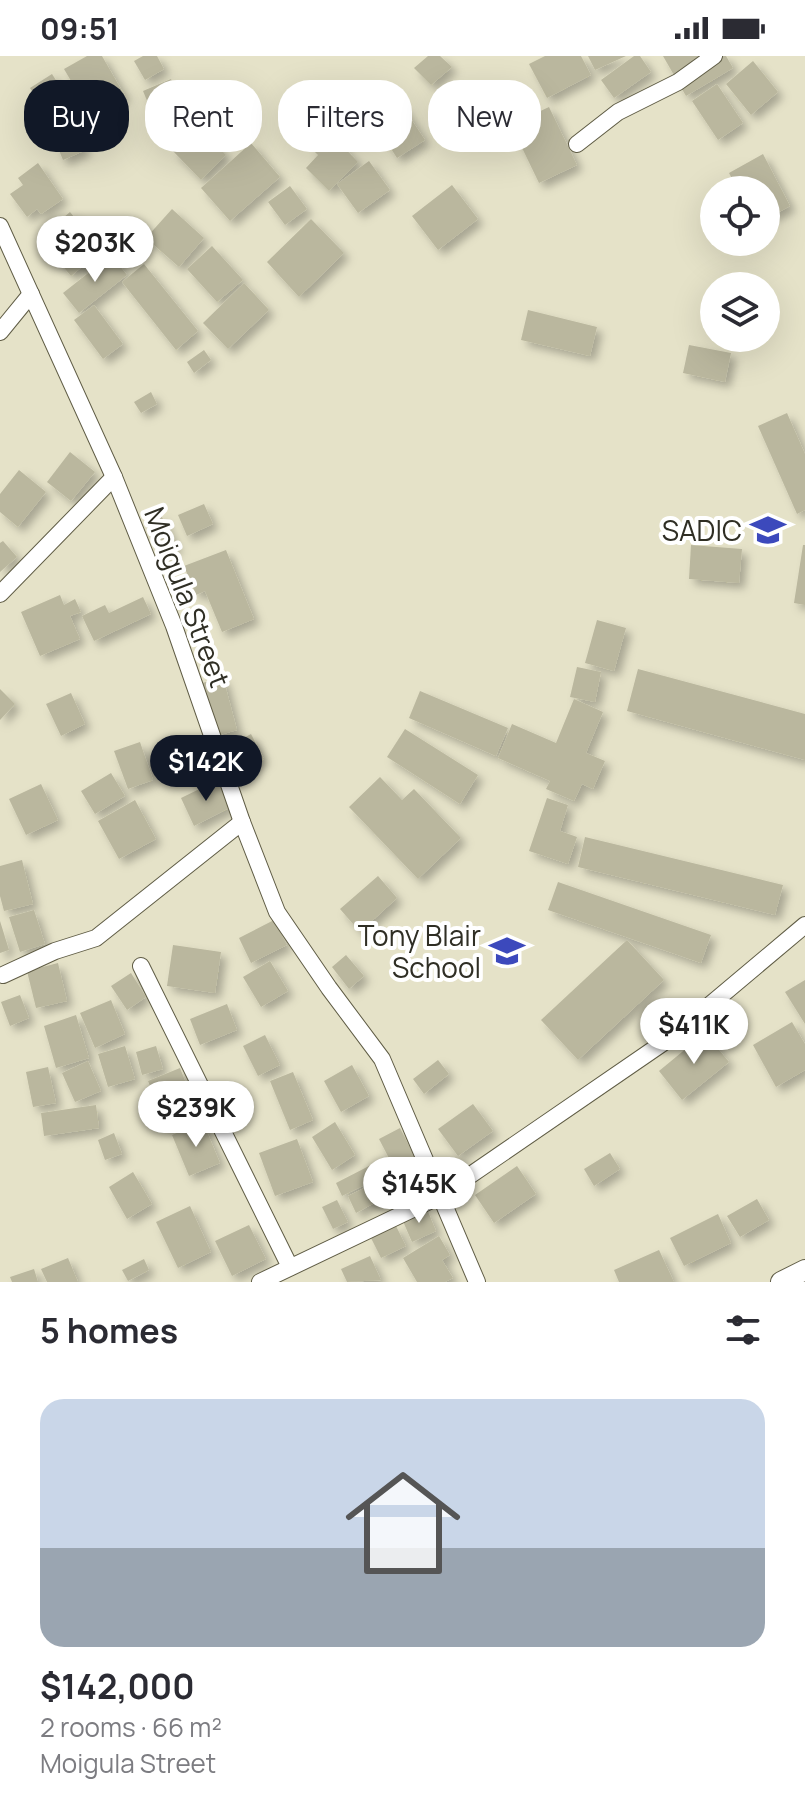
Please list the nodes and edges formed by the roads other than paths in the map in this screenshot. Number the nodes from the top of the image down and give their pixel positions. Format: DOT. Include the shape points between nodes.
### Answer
graph roads {
  1 [pos="714,56"];
  2 [pos="577,144"];
  3 [pos="0,226"];
  4 [pos="31,294"];
  5 [pos="0,332"];
  6 [pos="114,477"];
  7 [pos="0,594"];
  8 [pos="242,822"];
  9 [pos="805,925"];
  10 [pos="141,966"];
  11 [pos="3,975"];
  12 [pos="440,1196"];
  13 [pos="290,1267"];
  14 [pos="805,1270"];
  15 [pos="260,1282"];
  16 [pos="477,1282"];
  17 [pos="781,1282"];
  1 -- 2 [label="street" via="678,82 618,112"];
  3 -- 4 [label="street, Moigula Street"];
  4 -- 5 [label="street"];
  4 -- 6 [label="street, Moigula Street"];
  6 -- 7 [label="street"];
  6 -- 8 [label="street, Moigula Street" via="174,626"];
  8 -- 11 [label="street" via="96,938"];
  8 -- 12 [label="street, Moigula Street" via="277,912 382,1059"];
  9 -- 12 [label="street" via="673,1036"];
  10 -- 13 [label="street"];
  12 -- 13 [label="street"];
  12 -- 16 [label="street, Moigula Street"];
  13 -- 15 [label="street"];
  14 -- 17 [label="street"];
}
